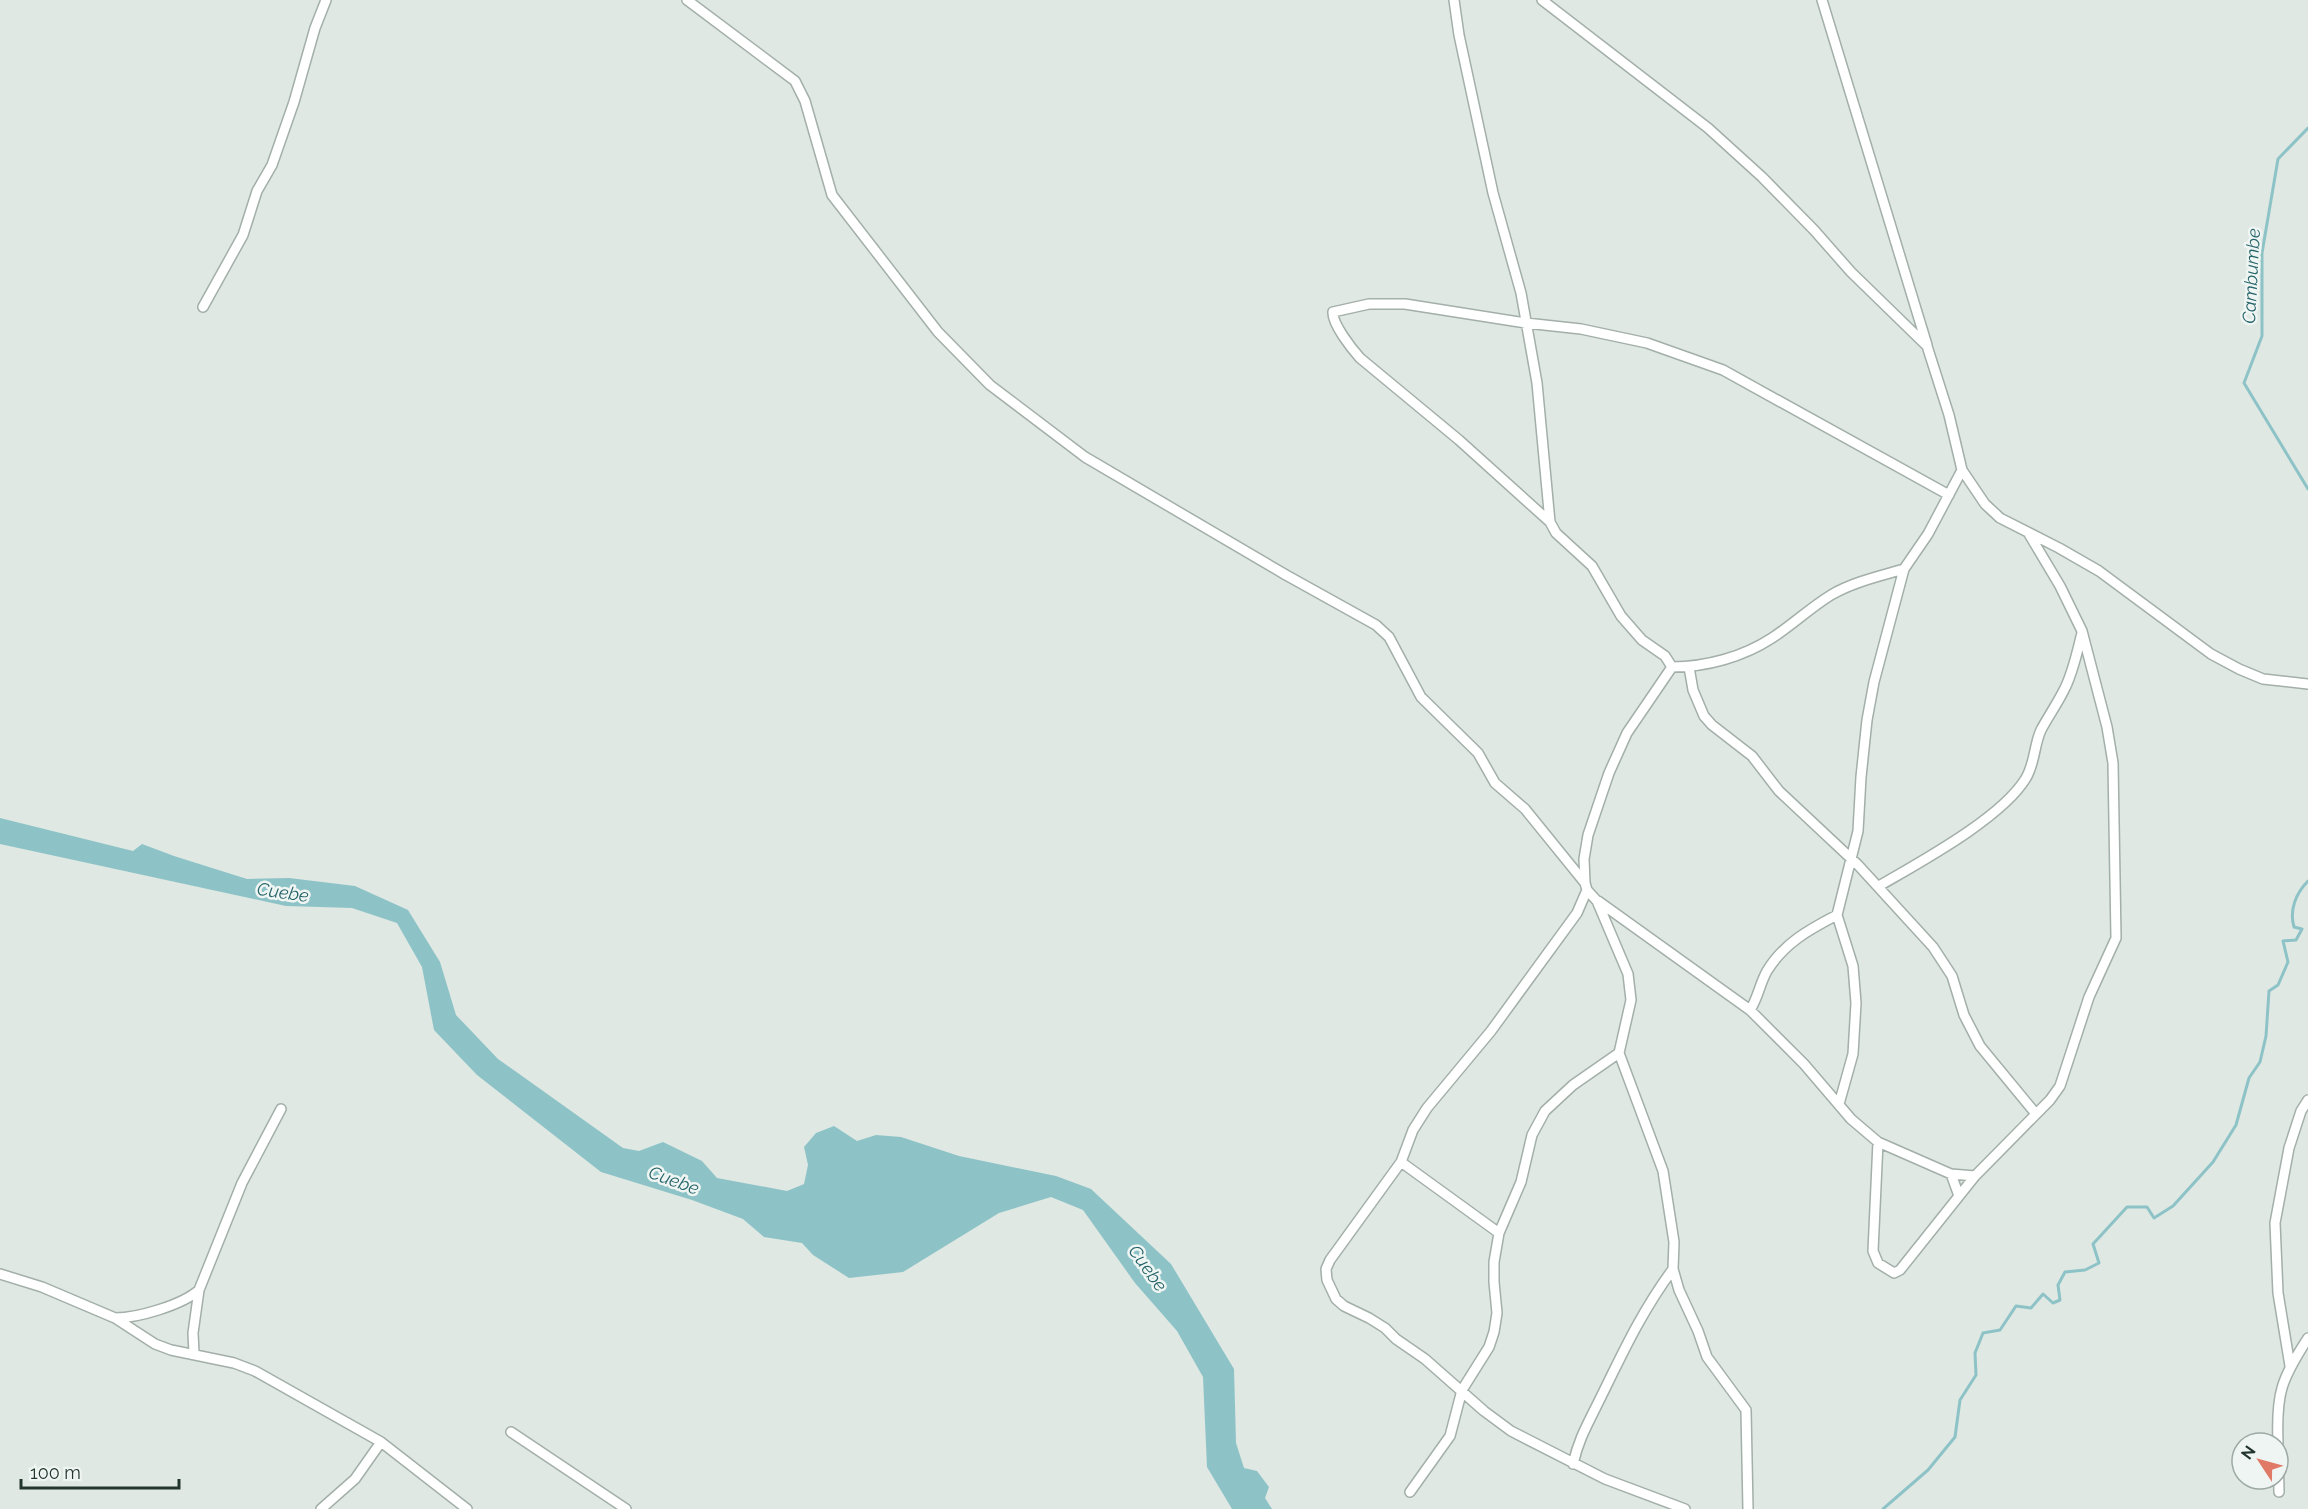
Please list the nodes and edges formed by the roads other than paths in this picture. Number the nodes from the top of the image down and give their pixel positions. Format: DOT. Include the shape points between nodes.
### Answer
graph roads {
  1 [pos="326,0"];
  2 [pos="687,0"];
  3 [pos="1454,0"];
  4 [pos="1542,0"];
  5 [pos="1822,0"];
  6 [pos="203,307"];
  7 [pos="1526,323"];
  8 [pos="1927,346"];
  9 [pos="1962,470"];
  10 [pos="1949,495"];
  11 [pos="1550,522"];
  12 [pos="2029,534"];
  13 [pos="1904,569"];
  14 [pos="2082,631"];
  15 [pos="1672,667"];
  16 [pos="1689,667"];
  17 [pos="2308,684"];
  18 [pos="1851,859"];
  19 [pos="1879,886"];
  20 [pos="1586,887"];
  21 [pos="1597,901"];
  22 [pos="1837,915"];
  23 [pos="1750,1010"];
  24 [pos="1619,1053"];
  25 [pos="2308,1100"];
  26 [pos="1839,1104"];
  27 [pos="281,1109"];
  28 [pos="2036,1114"];
  29 [pos="1878,1142"];
  30 [pos="1401,1162"];
  31 [pos="1951,1174"];
  32 [pos="1975,1176"];
  33 [pos="1959,1196"];
  34 [pos="1499,1233"];
  35 [pos="1673,1269"];
  36 [pos="0,1274"];
  37 [pos="199,1290"];
  38 [pos="115,1318"];
  39 [pos="2308,1338"];
  40 [pos="194,1353"];
  41 [pos="2290,1366"];
  42 [pos="1462,1390"];
  43 [pos="2278,1431"];
  44 [pos="512,1432"];
  45 [pos="381,1442"];
  46 [pos="1573,1464"];
  47 [pos="1410,1492"];
  48 [pos="321,1509"];
  49 [pos="467,1509"];
  50 [pos="626,1509"];
  51 [pos="1684,1509"];
  52 [pos="1748,1509"];
  1 -- 6 [label="street" via="272,165 257,190 243,235"];
  2 -- 20 [label="street" via="795,81 805,101 832,195 938,332 990,385 1084,457 1376,625 1389,637 1429,707 1478,753 1495,783 1525,809"];
  3 -- 7 [label="street" via="1493,193"];
  4 -- 8 [label="street" via="1708,128 1762,177"];
  5 -- 8 [label="street"];
  7 -- 10 [label="street" via="1581,329 1647,343 1714,367"];
  7 -- 11 [label="street"];
  7 -- 11 [label="street" via="1405,304 1369,304 1332,315 1360,358"];
  8 -- 9 [label="street"];
  9 -- 10 [label="street"];
  9 -- 12 [label="street" via="1984,504"];
  10 -- 13 [label="street"];
  11 -- 15 [label="street" via="1556,533 1592,566 1621,616"];
  12 -- 14 [label="street"];
  12 -- 17 [label="street" via="2098,572 2211,654 2263,679"];
  13 -- 16 [label="street" via="1832,595 1770,639 1738,656"];
  13 -- 18 [label="street" via="1867,720 1858,831"];
  14 -- 19 [label="street" via="2065,690 2040,733 2026,778 2001,807 1936,853"];
  14 -- 28 [label="street" via="2108,727 2113,764 2116,938 2089,997 2060,1086"];
  15 -- 16 [label="street"];
  15 -- 20 [label="street" via="1626,733 1609,773 1588,835 1584,859"];
  16 -- 18 [label="street" via="1704,716 1752,756 1779,791"];
  18 -- 19 [label="street"];
  18 -- 22 [label="street"];
  19 -- 28 [label="street" via="1933,947 1952,976 1964,1015 1980,1046"];
  20 -- 21 [label="street"];
  20 -- 30 [label="street" via="1577,912 1491,1031 1427,1108 1413,1130"];
  21 -- 23 [label="street"];
  21 -- 24 [label="street" via="1628,974 1631,1000"];
  22 -- 23 [label="street" via="1802,933 1782,952 1768,970"];
  22 -- 26 [label="street" via="1853,966 1856,1003 1853,1054"];
  23 -- 26 [label="street"];
  24 -- 34 [label="street" via="1573,1085 1545,1111 1532,1135 1521,1182"];
  24 -- 35 [label="street" via="1663,1171 1674,1242"];
  25 -- 41 [label="street" via="2289,1148 2275,1223 2278,1293"];
  26 -- 29 [label="street"];
  27 -- 37 [label="street" via="242,1183"];
  28 -- 32 [label="street"];
  29 -- 31 [label="street"];
  29 -- 33 [label="street" via="1873,1251 1875,1259 1890,1272 1900,1270"];
  30 -- 34 [label="street"];
  30 -- 42 [label="street" via="1330,1260 1327,1280 1344,1306 1385,1328"];
  31 -- 32 [label="street"];
  31 -- 33 [label="street"];
  32 -- 33 [label="street"];
  34 -- 42 [label="street" via="1494,1262 1494,1332"];
  35 -- 46 [label="street" via="1627,1341 1582,1430"];
  35 -- 52 [label="street" via="1707,1357 1746,1410"];
  36 -- 38 [label="street"];
  37 -- 38 [label="street" via="183,1302"];
  37 -- 40 [label="street"];
  38 -- 40 [label="street" via="155,1344"];
  39 -- 41 [label="street"];
  40 -- 45 [label="street" via="255,1371"];
  41 -- 43 [label="street" via="2277,1407"];
  42 -- 46 [label="street" via="1511,1431"];
  42 -- 47 [label="street" via="1450,1436"];
  44 -- 50 [label="street"];
  45 -- 48 [label="street" via="355,1479"];
  45 -- 49 [label="street"];
  46 -- 51 [label="street"];
}
